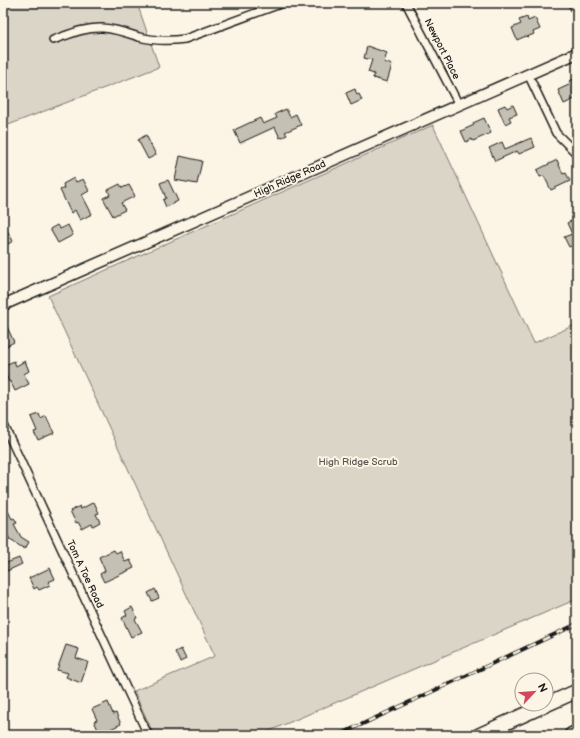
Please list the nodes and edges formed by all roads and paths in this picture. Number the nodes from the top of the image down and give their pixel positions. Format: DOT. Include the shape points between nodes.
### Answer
graph roads {
  1 [pos="283,3"];
  2 [pos="406,3"];
  3 [pos="53,40"];
  4 [pos="577,53"];
  5 [pos="528,74"];
  6 [pos="459,105"];
  7 [pos="577,154"];
  8 [pos="3,305"];
  9 [pos="3,423"];
  10 [pos="577,691"];
  11 [pos="577,732"];
  12 [pos="148,735"];
  13 [pos="479,735"];
  14 [pos="571,735"];
  1 -- 3 [label="street" via="185,39 152,40 101,28 80,30"];
  2 -- 6 [label="street, Newport Place"];
  4 -- 5 [label="street, High Ridge Road"];
  5 -- 6 [label="street, High Ridge Road"];
  5 -- 7 [label="street" via="556,133"];
  6 -- 8 [label="street, High Ridge Road"];
  9 -- 12 [label="street, Tom A Toe Road"];
  10 -- 13 [label="highway"];
  11 -- 14 [label="highway"];
}
